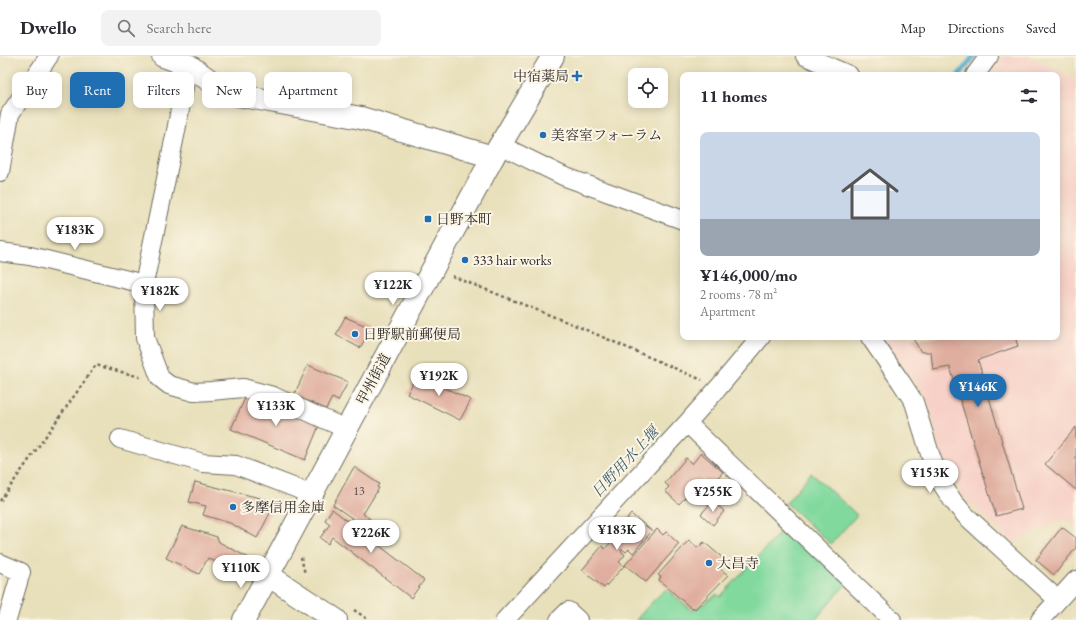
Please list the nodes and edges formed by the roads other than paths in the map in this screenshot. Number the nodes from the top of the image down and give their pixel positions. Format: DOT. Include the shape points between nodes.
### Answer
graph roads {
  1 [pos="50,56"];
  2 [pos="163,56"];
  3 [pos="553,56"];
  4 [pos="805,56"];
  5 [pos="989,56"];
  6 [pos="188,64"];
  7 [pos="843,72"];
  8 [pos="977,72"];
  9 [pos="497,151"];
  10 [pos="0,172"];
  11 [pos="680,219"];
  12 [pos="0,252"];
  13 [pos="144,284"];
  14 [pos="758,340"];
  15 [pos="872,340"];
  16 [pos="687,423"];
  17 [pos="346,429"];
  18 [pos="120,438"];
  19 [pos="311,496"];
  20 [pos="0,563"];
  21 [pos="268,575"];
  22 [pos="1076,580"];
  23 [pos="1058,600"];
  24 [pos="6,613"];
  25 [pos="343,614"];
  26 [pos="244,620"];
  27 [pos="505,620"];
  28 [pos="559,620"];
  29 [pos="578,620"];
  30 [pos="892,620"];
  31 [pos="1040,620"];
  1 -- 10 [label="street" via="10,114"];
  2 -- 6 [label="main road"];
  3 -- 9 [label="main road, 甲州街道"];
  4 -- 7 [label="street"];
  5 -- 8 [label="street"];
  6 -- 9 [label="main road" via="227,93 361,118"];
  6 -- 13 [label="street"];
  9 -- 11 [label="street"];
  9 -- 17 [label="main road, 甲州街道"];
  12 -- 13 [label="street" via="30,256"];
  13 -- 17 [label="street" via="145,338 160,378 170,385 194,392 243,388 273,396"];
  14 -- 16 [label="street"];
  15 -- 23 [label="street" via="914,402 940,481 952,501"];
  16 -- 27 [label="street"];
  16 -- 30 [label="street"];
  17 -- 19 [label="main road, 甲州街道"];
  18 -- 19 [label="street" via="203,463 236,465"];
  19 -- 21 [label="main road, 甲州街道"];
  20 -- 24 [label="street" via="21,572"];
  21 -- 25 [label="main road"];
  21 -- 26 [label="main road, 甲州街道"];
  22 -- 23 [label="street"];
  23 -- 31 [label="street"];
  28 -- 29 [label="street" via="568,611"];
}
